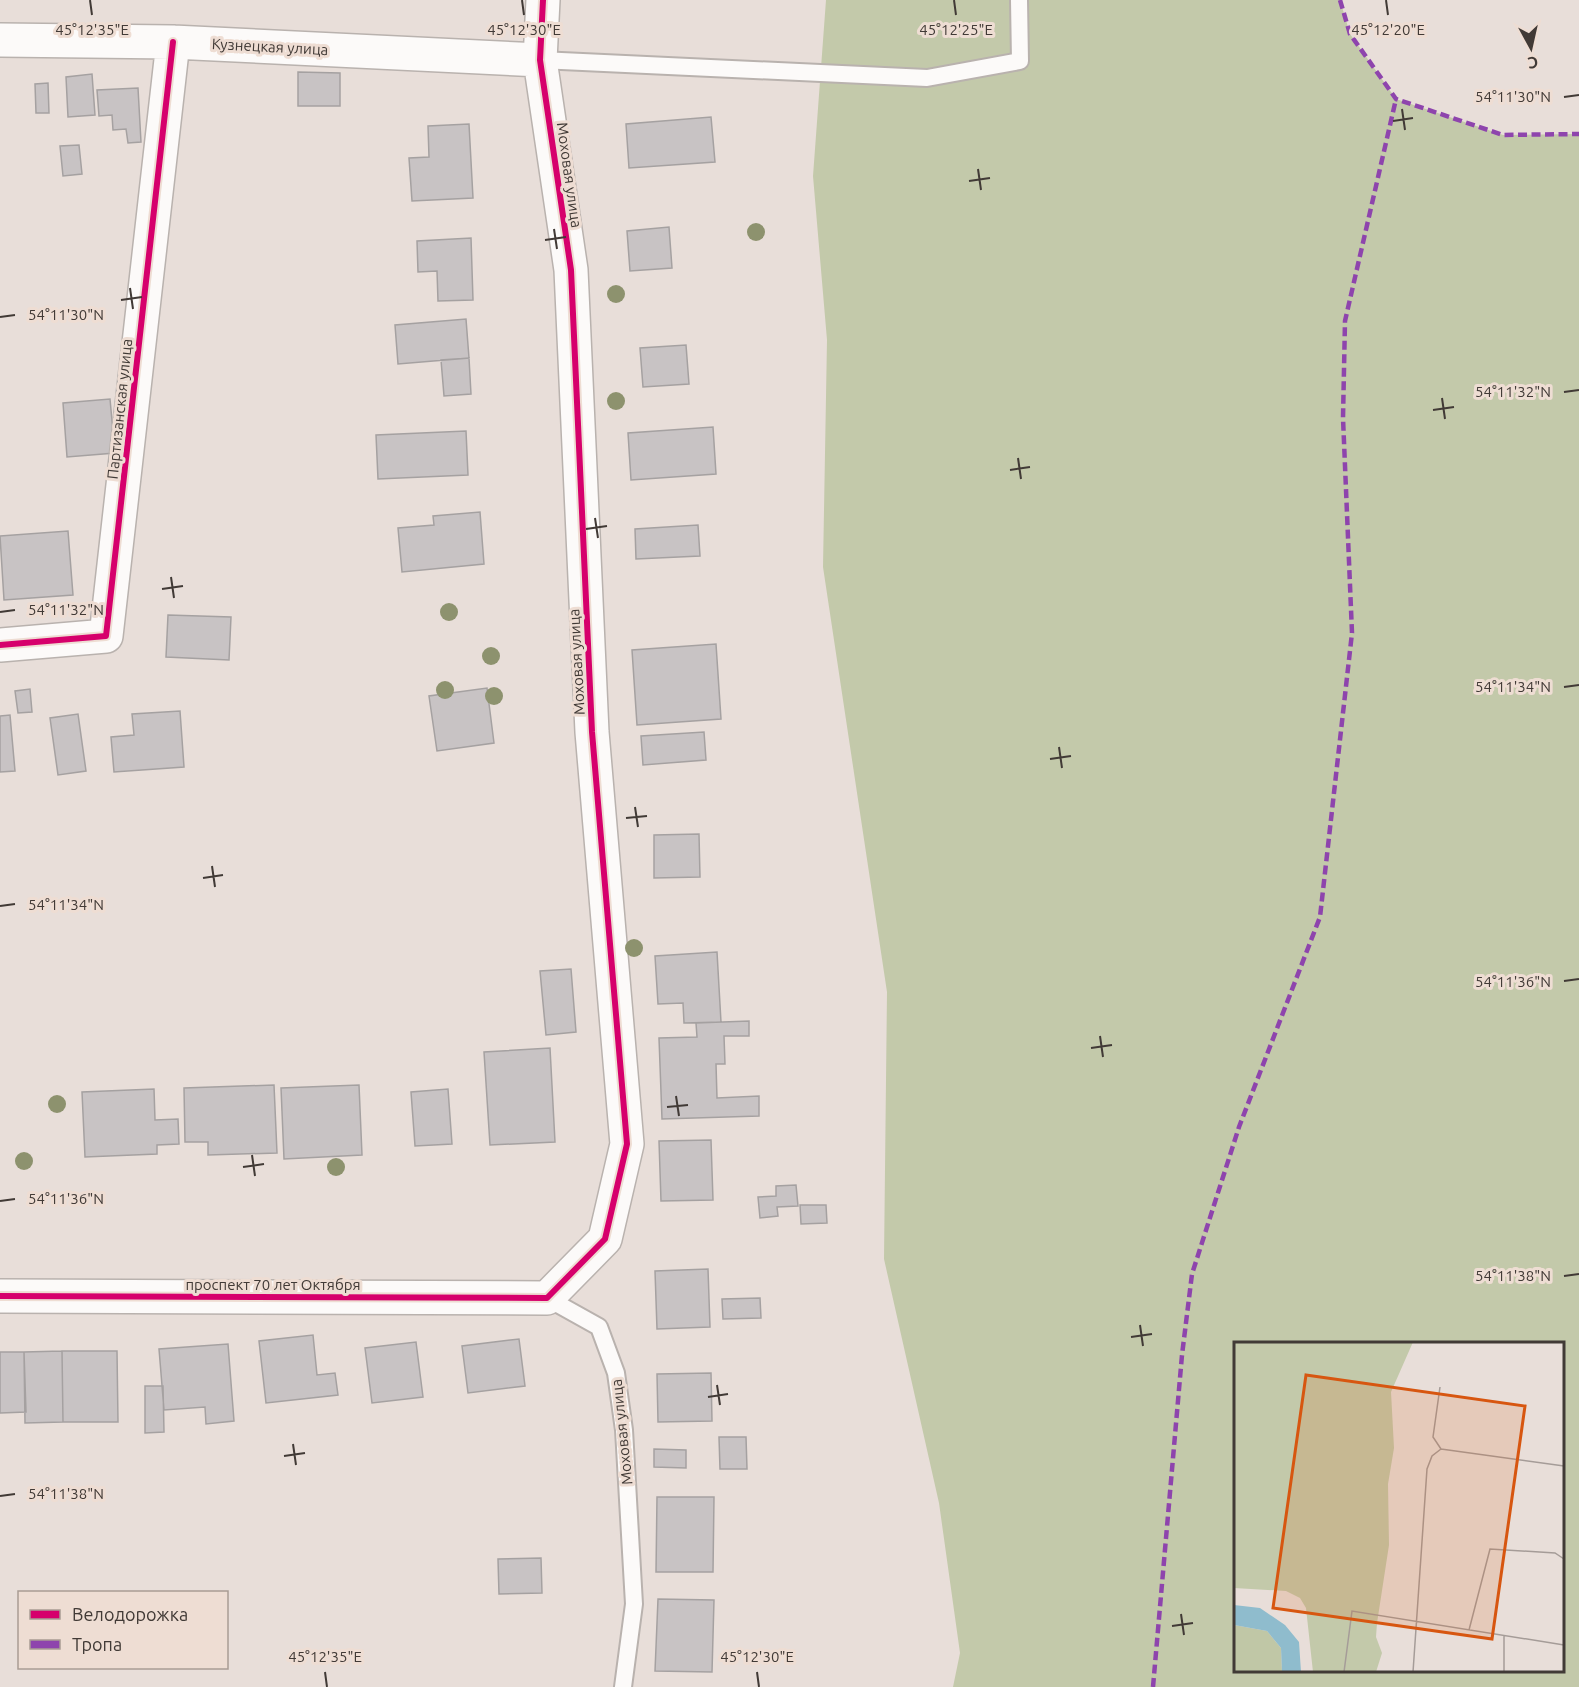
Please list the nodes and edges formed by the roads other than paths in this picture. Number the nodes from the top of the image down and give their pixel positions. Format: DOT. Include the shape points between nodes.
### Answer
graph roads {
  1 [pos="543,0"];
  2 [pos="1018,0"];
  3 [pos="0,39"];
  4 [pos="173,42"];
  5 [pos="540,60"];
  6 [pos="0,645"];
  7 [pos="0,1296"];
  8 [pos="547,1298"];
  9 [pos="624,1687"];
  1 -- 5 [label="street, Моховая улица"];
  2 -- 5 [label="lane" via="1020,61 927,78"];
  3 -- 4 [label="street, Кузнецкая улица"];
  4 -- 5 [label="street, Кузнецкая улица"];
  4 -- 6 [label="street, Партизанская улица" via="106,636"];
  5 -- 8 [label="street, Моховая улица" via="571,270 592,732 627,1144 605,1239"];
  7 -- 8 [label="street, проспект 70 лет Октября"];
  8 -- 9 [label="lane, Моховая улица" via="599,1327 616,1373 624,1430 634,1604"];
}
